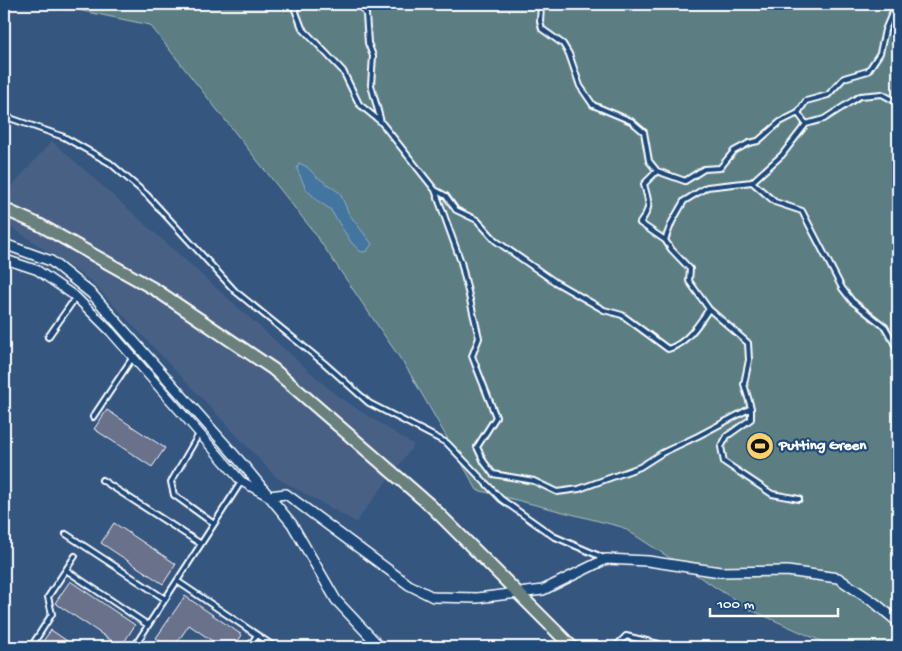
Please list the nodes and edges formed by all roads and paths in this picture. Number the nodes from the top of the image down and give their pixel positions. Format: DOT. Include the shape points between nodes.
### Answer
graph roads {
  1 [pos="293,4"];
  2 [pos="359,4"];
  3 [pos="538,4"];
  4 [pos="896,4"];
  5 [pos="898,103"];
  6 [pos="798,113"];
  7 [pos="4,116"];
  8 [pos="380,122"];
  9 [pos="806,124"];
  10 [pos="657,171"];
  11 [pos="752,182"];
  12 [pos="435,190"];
  13 [pos="4,209"];
  14 [pos="665,240"];
  15 [pos="4,244"];
  16 [pos="4,259"];
  17 [pos="76,297"];
  18 [pos="709,309"];
  19 [pos="48,337"];
  20 [pos="898,350"];
  21 [pos="133,357"];
  22 [pos="751,408"];
  23 [pos="93,417"];
  24 [pos="199,433"];
  25 [pos="102,480"];
  26 [pos="241,481"];
  27 [pos="269,496"];
  28 [pos="799,499"];
  29 [pos="214,524"];
  30 [pos="66,534"];
  31 [pos="201,544"];
  32 [pos="75,556"];
  33 [pos="606,558"];
  34 [pos="66,570"];
  35 [pos="177,581"];
  36 [pos="517,594"];
  37 [pos="165,599"];
  38 [pos="898,622"];
  39 [pos="148,625"];
  40 [pos="257,635"];
  41 [pos="660,644"];
  42 [pos="31,647"];
  43 [pos="134,647"];
  44 [pos="249,647"];
  45 [pos="275,647"];
  46 [pos="380,647"];
  47 [pos="572,647"];
  48 [pos="615,647"];
  1 -- 8 [label="lane" via="302,28 343,71 360,104"];
  2 -- 8 [label="lane" via="366,14 368,43 373,56 371,85"];
  3 -- 10 [label="lane" via="541,6 542,29 563,44 580,86 593,105 631,121 644,132 649,161"];
  4 -- 6 [label="lane" via="884,30 880,53 868,71 844,78 828,95 806,101"];
  5 -- 9 [label="lane" via="882,94 860,96 824,119"];
  6 -- 9 [label="lane"];
  6 -- 10 [label="lane" via="780,122 758,141 734,151 720,168 704,169 685,181"];
  7 -- 33 [label="lane" via="64,137 110,164 148,196 235,291 369,403 447,443 501,499 552,536"];
  8 -- 12 [label="lane"];
  9 -- 11 [label="lane" via="782,155"];
  10 -- 14 [label="lane" via="644,184 650,203 640,222"];
  11 -- 14 [label="lane" via="707,187 684,201"];
  11 -- 20 [label="lane" via="775,202 802,211 842,288 852,301 885,327"];
  12 -- 18 [label="lane" via="446,196 456,210 477,220 496,241 547,277 604,310 622,315 668,349 694,332"];
  12 -- 22 [label="lane" via="461,262 479,338 472,356 496,417 476,448 494,474 534,481 557,492 578,490 640,467"];
  13 -- 36 [label="main road" via="40,225 156,290 273,369 431,506"];
  14 -- 18 [label="lane" via="690,269 689,281"];
  15 -- 27 [label="street" via="51,261 92,294"];
  16 -- 17 [label="street" via="37,270"];
  17 -- 19 [label="lane"];
  17 -- 21 [label="street"];
  18 -- 22 [label="lane" via="748,343 749,360 744,384"];
  21 -- 23 [label="lane"];
  21 -- 24 [label="street"];
  22 -- 28 [label="lane" via="750,419 727,436 721,448 724,462 772,494"];
  24 -- 26 [label="street"];
  24 -- 29 [label="lane" via="171,482 174,495"];
  25 -- 31 [label="lane"];
  26 -- 27 [label="street"];
  26 -- 29 [label="lane"];
  27 -- 36 [label="street" via="286,494 409,585 433,597 477,598"];
  27 -- 46 [label="street" via="292,524 336,600"];
  29 -- 31 [label="lane"];
  30 -- 37 [label="lane"];
  31 -- 35 [label="lane"];
  32 -- 34 [label="lane"];
  33 -- 36 [label="street" via="543,590"];
  33 -- 38 [label="street" via="720,572 787,571 838,578"];
  34 -- 39 [label="lane"];
  34 -- 42 [label="lane" via="48,597 52,614"];
  35 -- 37 [label="lane"];
  35 -- 40 [label="lane"];
  36 -- 47 [label="main road"];
  37 -- 39 [label="lane"];
  39 -- 43 [label="lane"];
  40 -- 44 [label="lane"];
  40 -- 45 [label="lane"];
  41 -- 48 [label="lane" via="626,636"];
}
